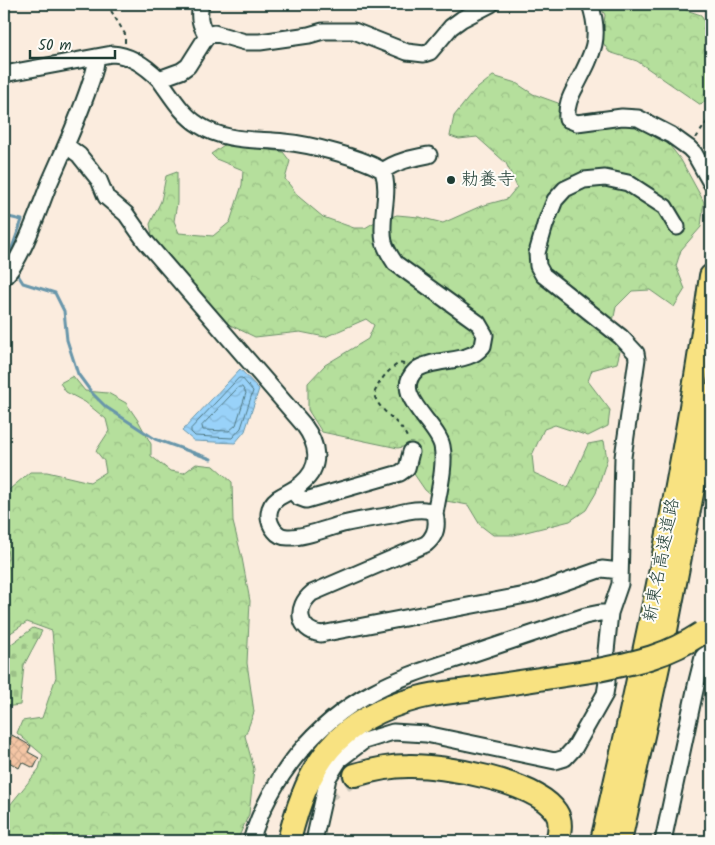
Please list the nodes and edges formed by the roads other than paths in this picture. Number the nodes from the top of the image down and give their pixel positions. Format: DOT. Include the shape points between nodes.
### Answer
graph roads {
  1 [pos="201,4"];
  2 [pos="491,4"];
  3 [pos="590,4"];
  4 [pos="207,36"];
  5 [pos="96,58"];
  6 [pos="4,74"];
  7 [pos="159,79"];
  8 [pos="67,146"];
  9 [pos="429,155"];
  10 [pos="383,171"];
  11 [pos="711,183"];
  12 [pos="677,227"];
  13 [pos="9,270"];
  14 [pos="711,276"];
  15 [pos="711,394"];
  16 [pos="411,452"];
  17 [pos="292,490"];
  18 [pos="435,514"];
  19 [pos="620,571"];
  20 [pos="610,613"];
  21 [pos="708,635"];
  22 [pos="355,776"];
  23 [pos="251,841"];
  24 [pos="289,841"];
  25 [pos="314,841"];
  26 [pos="556,841"];
  27 [pos="602,841"];
  28 [pos="620,841"];
  29 [pos="663,841"];
  1 -- 4 [label="street" via="201,25"];
  2 -- 4 [label="street" via="462,19 430,52 424,54 407,52 354,31 323,31 260,42 245,42 214,33"];
  3 -- 11 [label="street" via="596,40 570,98 567,119 577,123 638,118 689,148"];
  4 -- 7 [label="street" via="188,66"];
  5 -- 6 [label="street"];
  5 -- 7 [label="street" via="122,55"];
  5 -- 8 [label="street" via="97,65"];
  7 -- 10 [label="street" via="187,116 225,138 317,147"];
  8 -- 13 [label="street"];
  8 -- 17 [label="street" via="79,155 99,180 106,197 126,214 145,242 309,432 316,450 314,465 310,475"];
  9 -- 10 [label="street"];
  10 -- 18 [label="street" via="386,179 384,242 395,263 478,323 485,334 484,346 472,355 425,366 417,370 410,380 409,393 413,405 434,429 442,446"];
  12 -- 19 [label="street" via="665,207 628,183 606,178 584,180 565,189 556,200 537,253 538,266 543,274 636,353 623,457"];
  14 -- 27 [label="highway, 新東名高速道路" via="674,504"];
  15 -- 28 [label="highway, 新東名高速道路" via="668,620"];
  16 -- 17 [label="street" via="407,468 400,473 306,500"];
  17 -- 18 [label="street" via="277,498 269,511 270,524 282,537 296,537 346,523 412,511 428,510"];
  18 -- 19 [label="street" via="437,527 426,544 307,598 302,604 301,618 307,629 320,634 531,594 602,569"];
  19 -- 20 [label="street" via="618,593"];
  20 -- 23 [label="street" via="585,616 411,674 373,692 315,734 293,759 269,796"];
  20 -- 25 [label="street" via="605,694 575,747 565,758 555,760 426,734 393,732 364,741 340,759 328,778"];
  21 -- 24 [label="highway, bridge" via="664,654 598,670 420,698 387,708 363,720 335,742 315,768 302,795"];
  21 -- 29 [label="street"];
  22 -- 26 [label="highway" via="372,770 409,766 464,771 499,780 550,805 560,823"];
}
